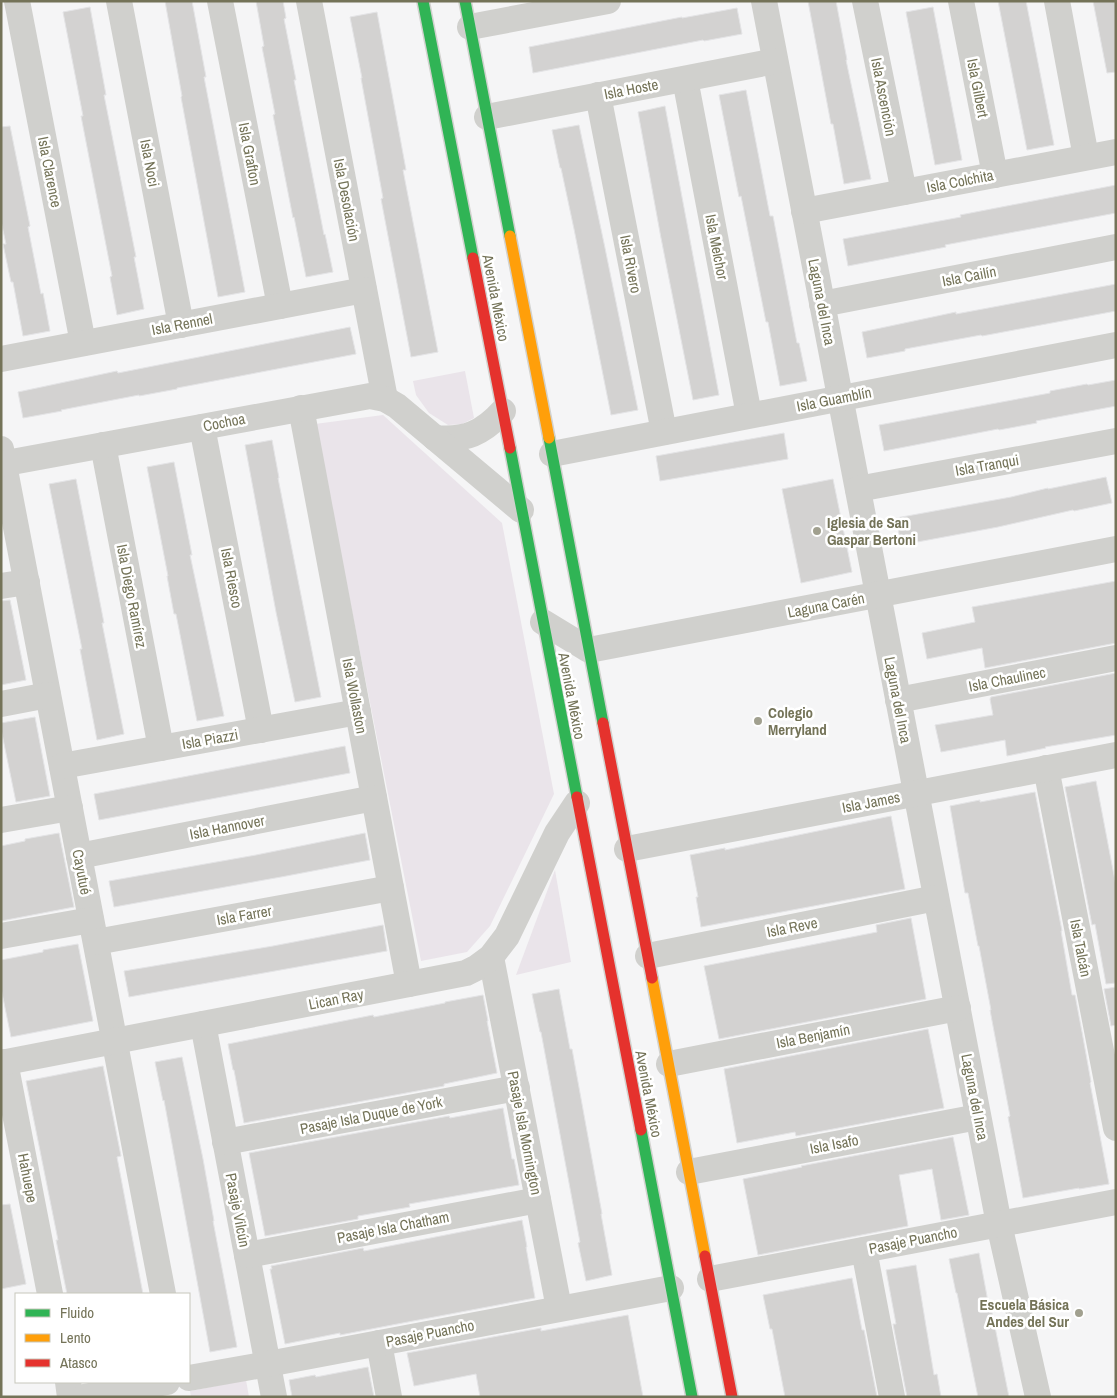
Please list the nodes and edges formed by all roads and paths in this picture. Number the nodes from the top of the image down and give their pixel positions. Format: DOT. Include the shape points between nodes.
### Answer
graph roads {
  1 [pos="17,1"];
  2 [pos="119,1"];
  3 [pos="220,1"];
  4 [pos="309,1"];
  5 [pos="423,1"];
  6 [pos="465,1"];
  7 [pos="608,1"];
  8 [pos="764,1"];
  9 [pos="866,1"];
  10 [pos="960,1"];
  11 [pos="1057,1"];
  12 [pos="470,27"];
  13 [pos="775,61"];
  14 [pos="685,78"];
  15 [pos="598,95"];
  16 [pos="487,117"];
  17 [pos="1116,152"];
  18 [pos="1086,157"];
  19 [pos="995,175"];
  20 [pos="904,192"];
  21 [pos="804,211"];
  22 [pos="1116,247"];
  23 [pos="364,290"];
  24 [pos="822,304"];
  25 [pos="280,306"];
  26 [pos="181,325"];
  27 [pos="83,343"];
  28 [pos="1116,345"];
  29 [pos="1,359"];
  30 [pos="840,398"];
  31 [pos="385,399"];
  32 [pos="301,408"];
  33 [pos="503,410"];
  34 [pos="749,416"];
  35 [pos="202,426"];
  36 [pos="664,432"];
  37 [pos="435,438"];
  38 [pos="1116,441"];
  39 [pos="103,445"];
  40 [pos="552,454"];
  41 [pos="2,458"];
  42 [pos="858,489"];
  43 [pos="521,510"];
  44 [pos="1116,549"];
  45 [pos="27,582"];
  46 [pos="1,586"];
  47 [pos="878,595"];
  48 [pos="543,622"];
  49 [pos="589,650"];
  50 [pos="1116,658"];
  51 [pos="48,695"];
  52 [pos="898,700"];
  53 [pos="1,704"];
  54 [pos="358,712"];
  55 [pos="261,730"];
  56 [pos="161,748"];
  57 [pos="1116,755"];
  58 [pos="62,766"];
  59 [pos="1046,768"];
  60 [pos="916,794"];
  61 [pos="374,798"];
  62 [pos="577,803"];
  63 [pos="70,808"];
  64 [pos="1,820"];
  65 [pos="627,849"];
  66 [pos="79,856"];
  67 [pos="391,888"];
  68 [pos="936,898"];
  69 [pos="94,931"];
  70 [pos="1,936"];
  71 [pos="648,956"];
  72 [pos="491,957"];
  73 [pos="409,984"];
  74 [pos="958,1008"];
  75 [pos="203,1024"];
  76 [pos="115,1041"];
  77 [pos="3,1062"];
  78 [pos="669,1064"];
  79 [pos="516,1088"];
  80 [pos="978,1116"];
  81 [pos="1116,1128"];
  82 [pos="225,1142"];
  83 [pos="689,1172"];
  84 [pos="538,1200"];
  85 [pos="1116,1202"];
  86 [pos="999,1224"];
  87 [pos="864,1250"];
  88 [pos="247,1255"];
  89 [pos="710,1279"];
  90 [pos="671,1288"];
  91 [pos="50,1293"];
  92 [pos="163,1293"];
  93 [pos="559,1308"];
  94 [pos="378,1343"];
  95 [pos="268,1364"];
  96 [pos="190,1378"];
  97 [pos="68,1383"];
  98 [pos="151,1388"];
  99 [pos="70,1397"];
  100 [pos="84,1397"];
  101 [pos="274,1397"];
  102 [pos="389,1397"];
  103 [pos="692,1397"];
  104 [pos="732,1397"];
  105 [pos="892,1397"];
  106 [pos="1038,1397"];
  1 -- 27 [label="street, Isla Clarence"];
  2 -- 26 [label="street, Isla Noci"];
  3 -- 25 [label="street, Isla Grafton"];
  4 -- 23 [label="street, Isla Desolación"];
  5 -- 33 [label="street, Avenida México" via="482,282"];
  6 -- 12 [label="street, Avenida México"];
  7 -- 12 [label="street"];
  8 -- 13 [label="street, Laguna del Inca"];
  9 -- 20 [label="street, Isla Ascención"];
  10 -- 19 [label="street, Isla Gilbert"];
  11 -- 18 [label="street"];
  12 -- 16 [label="street, Avenida México"];
  13 -- 14 [label="street, Isla Hoste"];
  13 -- 21 [label="street, Laguna del Inca"];
  14 -- 15 [label="street, Isla Hoste"];
  14 -- 34 [label="street, Isla Melchor"];
  15 -- 16 [label="street, Isla Hoste"];
  15 -- 36 [label="street, Isla Rivero"];
  16 -- 40 [label="street, Avenida México" via="514,279"];
  17 -- 18 [label="street, Isla Colchita"];
  18 -- 19 [label="street, Isla Colchita"];
  19 -- 20 [label="street, Isla Colchita"];
  20 -- 21 [label="street, Isla Colchita"];
  21 -- 24 [label="street, Laguna del Inca"];
  22 -- 24 [label="street, Isla Cailín"];
  23 -- 25 [label="street, Isla Rennel"];
  23 -- 31 [label="street, Isla Desolación"];
  24 -- 30 [label="street, Laguna del Inca"];
  25 -- 26 [label="street, Isla Rennel"];
  26 -- 27 [label="street, Isla Rennel"];
  27 -- 29 [label="street, Isla Rennel"];
  28 -- 30 [label="street, Isla Guamblín"];
  30 -- 34 [label="street, Isla Guamblín"];
  30 -- 42 [label="street, Laguna del Inca"];
  31 -- 32 [label="street, Cochoa" via="363,396"];
  31 -- 37 [label="street, Cochoa"];
  32 -- 35 [label="street, Cochoa"];
  32 -- 54 [label="street, Isla Wollaston"];
  33 -- 37 [label="street" via="493,422 470,435"];
  33 -- 43 [label="street, Avenida México"];
  34 -- 36 [label="street, Isla Guamblín"];
  35 -- 39 [label="street, Cochoa"];
  35 -- 55 [label="street, Isla Riesco"];
  36 -- 40 [label="street, Isla Guamblín"];
  37 -- 43 [label="street, Cochoa"];
  38 -- 42 [label="street, Isla Tranqui"];
  39 -- 41 [label="street, Cochoa"];
  39 -- 56 [label="street, Isla Diego Ramírez"];
  40 -- 49 [label="street, Avenida México"];
  41 -- 45 [label="street, Cayutué"];
  42 -- 47 [label="street, Laguna del Inca"];
  43 -- 48 [label="street, Avenida México"];
  44 -- 47 [label="street, Laguna Carén"];
  45 -- 46 [label="street"];
  45 -- 51 [label="street, Cayutué"];
  47 -- 49 [label="street, Laguna Carén"];
  47 -- 52 [label="street, Laguna del Inca"];
  48 -- 49 [label="street"];
  48 -- 62 [label="street, Avenida México"];
  49 -- 65 [label="street, Avenida México"];
  50 -- 52 [label="street, Isla Chaulinec"];
  51 -- 53 [label="street"];
  51 -- 58 [label="street, Cayutué"];
  52 -- 60 [label="street, Laguna del Inca"];
  54 -- 55 [label="street, Isla Piazzi"];
  54 -- 61 [label="street, Isla Wollaston"];
  55 -- 56 [label="street, Isla Piazzi"];
  56 -- 58 [label="street, Isla Piazzi"];
  57 -- 59 [label="street, Isla James"];
  58 -- 63 [label="street, Cayutué"];
  59 -- 60 [label="street, Isla James"];
  59 -- 81 [label="street, Isla Talcán"];
  60 -- 65 [label="street, Isla James"];
  60 -- 68 [label="street, Laguna del Inca"];
  61 -- 66 [label="street, Isla Hannover"];
  61 -- 67 [label="street, Isla Wollaston"];
  62 -- 72 [label="street, Lican Ray" via="557,833 507,936"];
  62 -- 90 [label="street, Avenida México"];
  63 -- 64 [label="street"];
  63 -- 66 [label="street, Cayutué"];
  65 -- 71 [label="street, Avenida México"];
  66 -- 69 [label="street, Cayutué"];
  67 -- 69 [label="street, Isla Farrer"];
  67 -- 73 [label="street, Isla Wollaston"];
  68 -- 71 [label="street, Isla Reve"];
  68 -- 74 [label="street, Laguna del Inca"];
  69 -- 70 [label="street, Isla Farrer"];
  69 -- 76 [label="street, Cayutué"];
  71 -- 78 [label="street, Avenida México"];
  72 -- 73 [label="street, Lican Ray" via="466,973"];
  72 -- 79 [label="street, Pasaje Isla Mornington"];
  73 -- 75 [label="street, Lican Ray"];
  74 -- 78 [label="street, Isla Benjamín"];
  74 -- 80 [label="street, Laguna del Inca"];
  75 -- 76 [label="street, Lican Ray"];
  75 -- 82 [label="street, Pasaje Vilcún"];
  76 -- 77 [label="street, Lican Ray"];
  76 -- 92 [label="street, Cayutué"];
  77 -- 91 [label="street, Hahuepe"];
  78 -- 83 [label="street, Avenida México"];
  79 -- 82 [label="street, Pasaje Isla Duque de York"];
  79 -- 84 [label="street, Pasaje Isla Mornington"];
  80 -- 83 [label="street, Isla Isafo"];
  80 -- 86 [label="street, Laguna del Inca"];
  82 -- 88 [label="street, Pasaje Vilcún"];
  83 -- 89 [label="street, Avenida México"];
  84 -- 88 [label="street, Pasaje Isla Chatham"];
  84 -- 93 [label="street, Pasaje Isla Mornington"];
  85 -- 86 [label="street, Pasaje Puancho"];
  86 -- 87 [label="street, Pasaje Puancho"];
  86 -- 106 [label="street, Laguna del Inca"];
  87 -- 89 [label="street, Pasaje Puancho"];
  87 -- 105 [label="street"];
  88 -- 95 [label="street, Pasaje Vilcún"];
  89 -- 104 [label="street, Avenida México"];
  90 -- 93 [label="street, Pasaje Puancho"];
  90 -- 103 [label="street, Avenida México"];
  93 -- 94 [label="street, Pasaje Puancho"];
  94 -- 95 [label="street, Pasaje Puancho"];
  94 -- 102 [label="street"];
  95 -- 96 [label="street, Pasaje Puancho"];
  95 -- 101 [label="street, Pasaje Vilcún"];
  97 -- 99 [label="street"];
  98 -- 100 [label="street"];
}
